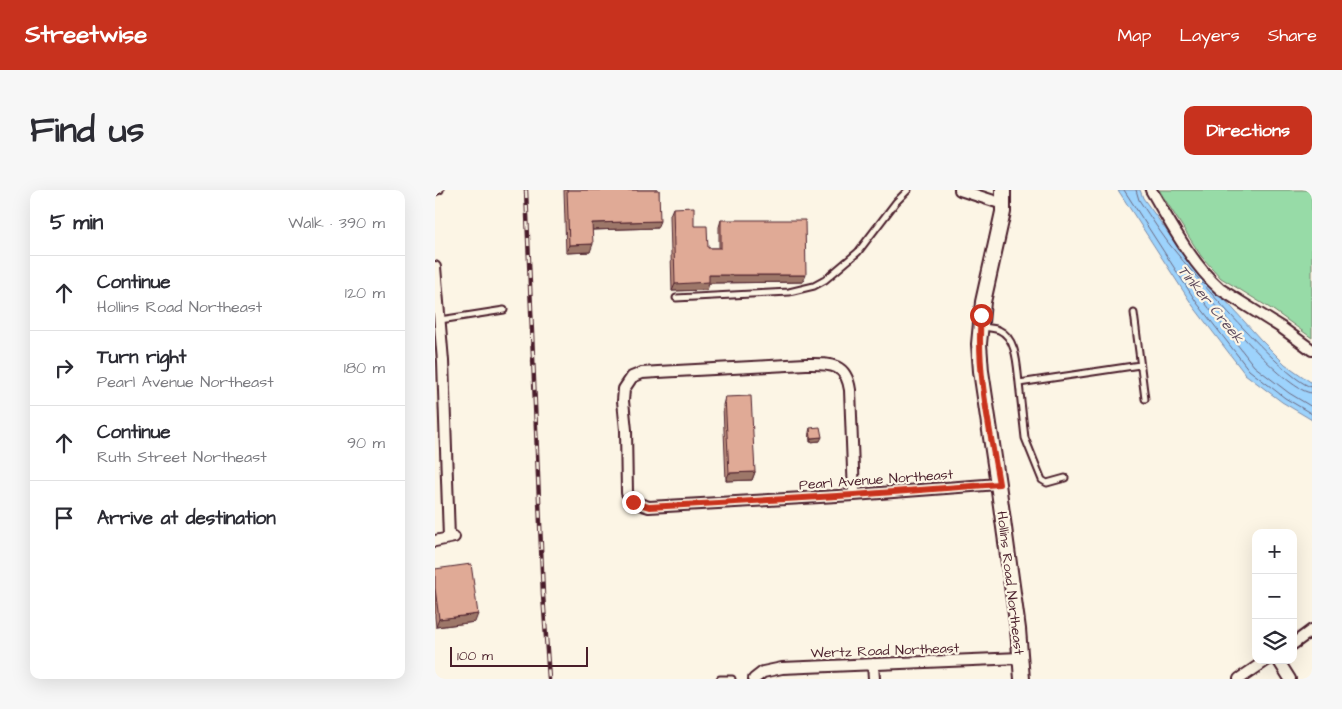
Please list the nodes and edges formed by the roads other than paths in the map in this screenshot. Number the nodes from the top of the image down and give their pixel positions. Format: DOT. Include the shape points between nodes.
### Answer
graph roads {
  1 [pos="441,190"];
  2 [pos="908,190"];
  3 [pos="960,190"];
  4 [pos="1003,190"];
  5 [pos="1151,190"];
  6 [pos="435,192"];
  7 [pos="1003,204"];
  8 [pos="435,267"];
  9 [pos="676,298"];
  10 [pos="505,310"];
  11 [pos="1134,313"];
  12 [pos="437,322"];
  13 [pos="980,326"];
  14 [pos="1312,350"];
  15 [pos="1140,365"];
  16 [pos="1019,383"];
  17 [pos="1145,399"];
  18 [pos="1065,478"];
  19 [pos="999,484"];
  20 [pos="854,495"];
  21 [pos="435,541"];
  22 [pos="1312,630"];
  23 [pos="1297,641"];
  24 [pos="1020,658"];
  25 [pos="873,664"];
  26 [pos="1261,664"];
  27 [pos="1281,664"];
  28 [pos="719,679"];
  29 [pos="732,679"];
  30 [pos="754,679"];
  31 [pos="873,679"];
  32 [pos="1022,679"];
  33 [pos="1239,679"];
  34 [pos="1291,679"];
  1 -- 6 [label="lane"];
  2 -- 9 [label="lane" via="857,252 814,286 789,292"];
  3 -- 7 [label="street"];
  4 -- 7 [label="main road, Hollins Road Northeast"];
  5 -- 14 [label="street" via="1194,259 1220,289"];
  7 -- 13 [label="main road, Hollins Road Northeast"];
  8 -- 12 [label="street"];
  10 -- 12 [label="lane"];
  11 -- 15 [label="lane"];
  12 -- 21 [label="street" via="444,380 451,538"];
  13 -- 16 [label="lane" via="999,329 1008,337 1015,355"];
  13 -- 19 [label="main road, Hollins Road Northeast" via="981,371"];
  15 -- 16 [label="lane"];
  15 -- 17 [label="lane"];
  16 -- 18 [label="lane" via="1025,438 1043,480 1047,483"];
  19 -- 20 [label="street, Pearl Avenue Northeast"];
  19 -- 24 [label="main road, Hollins Road Northeast"];
  20 -- 20 [label="street, Pearl Avenue Northeast" via="850,390 842,370 829,364 638,374 624,389 627,493 639,505"];
  22 -- 23 [label="street"];
  24 -- 25 [label="street, Wertz Road Northeast"];
  24 -- 32 [label="main road, Hollins Road Northeast"];
  25 -- 30 [label="street, Wertz Road Northeast" via="783,668 763,672"];
  25 -- 31 [label="street"];
  26 -- 33 [label="street"];
  27 -- 34 [label="street"];
  28 -- 29 [label="lane"];
}
